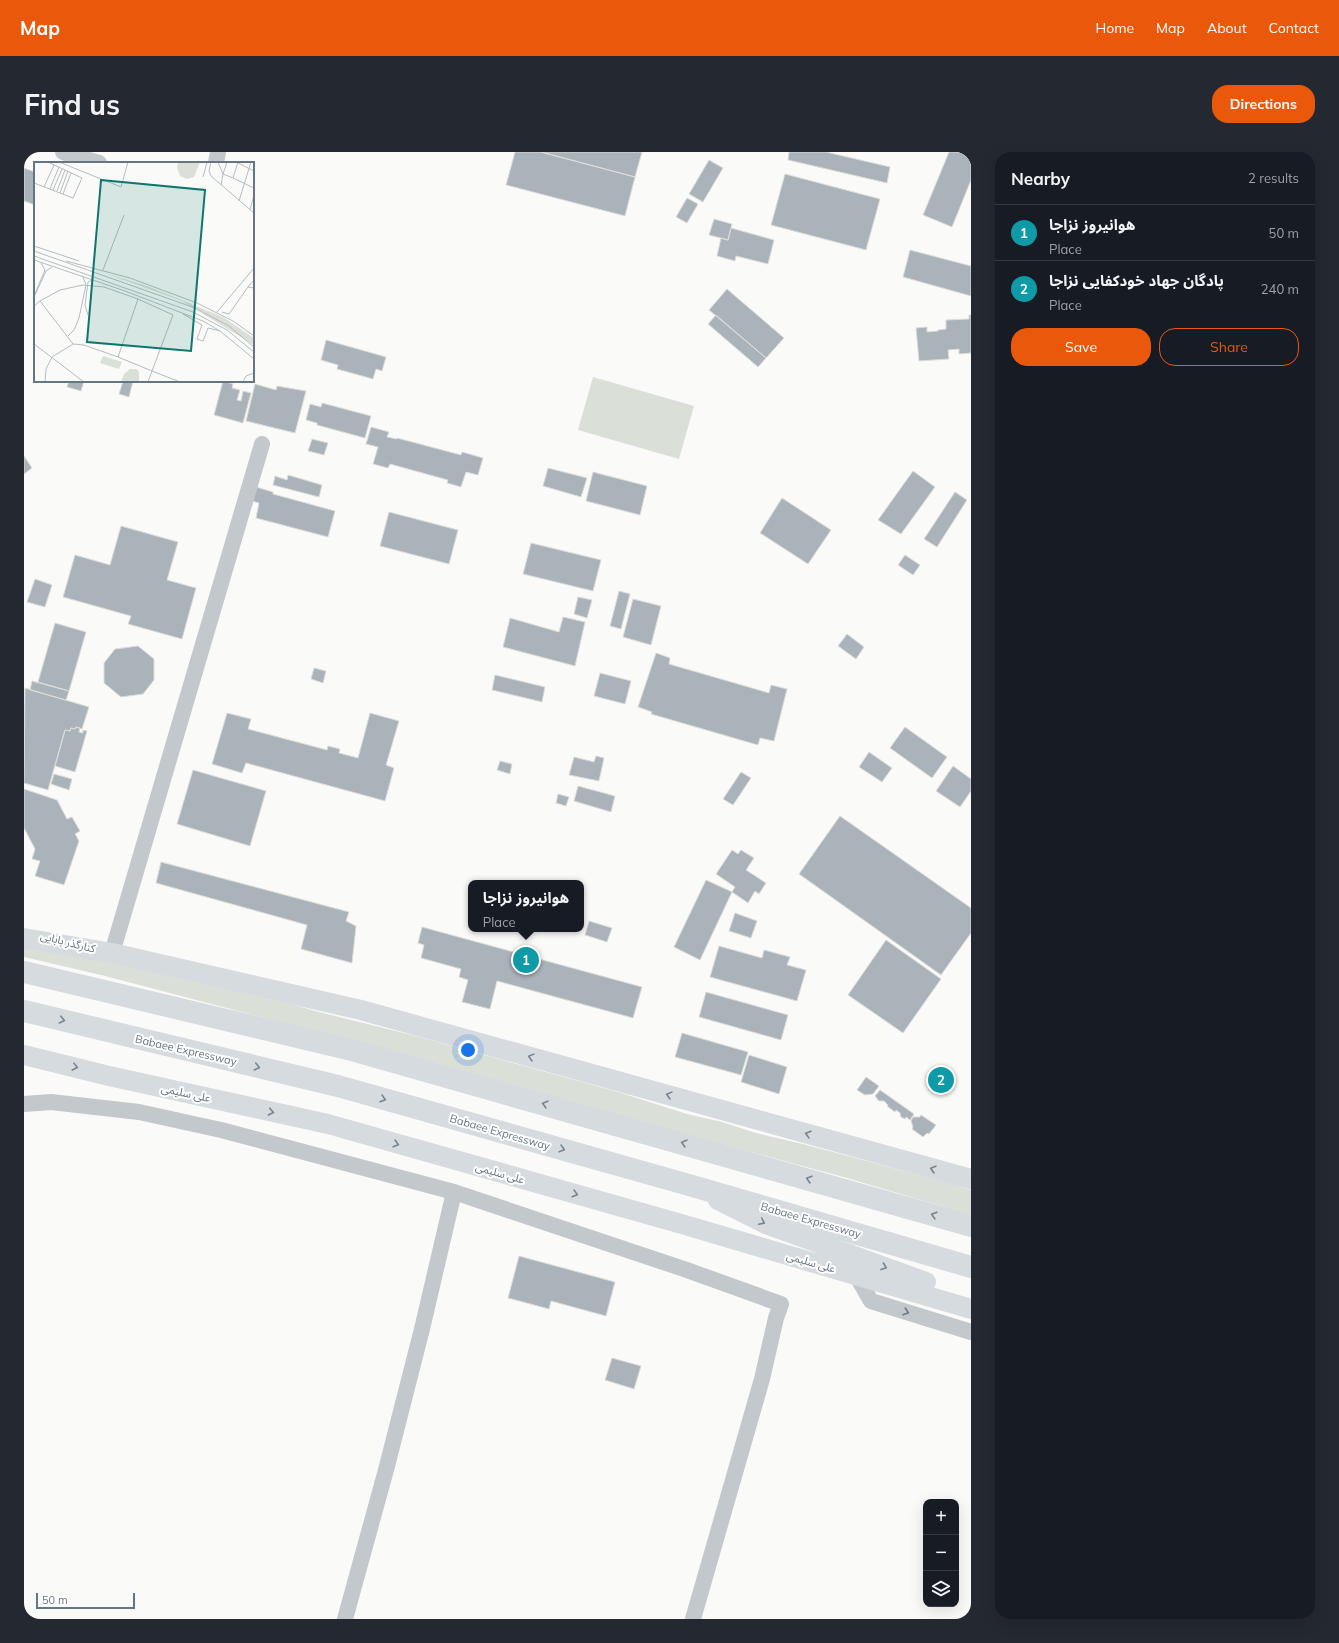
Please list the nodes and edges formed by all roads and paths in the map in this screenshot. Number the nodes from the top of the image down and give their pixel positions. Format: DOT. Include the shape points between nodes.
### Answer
graph roads {
  1 [pos="62,152"];
  2 [pos="218,152"];
  3 [pos="96,162"];
  4 [pos="216,162"];
  5 [pos="262,444"];
  6 [pos="24,931"];
  7 [pos="24,938"];
  8 [pos="112,953"];
  9 [pos="24,972"];
  10 [pos="24,1011"];
  11 [pos="24,1055"];
  12 [pos="24,1104"];
  13 [pos="971,1179"];
  14 [pos="689,1185"];
  15 [pos="454,1192"];
  16 [pos="971,1226"];
  17 [pos="971,1267"];
  18 [pos="856,1275"];
  19 [pos="971,1298"];
  20 [pos="971,1309"];
  21 [pos="971,1332"];
  22 [pos="345,1619"];
  23 [pos="693,1619"];
  1 -- 3 [label="street"];
  2 -- 4 [label="street"];
  5 -- 8 [label="street"];
  6 -- 8 [label="main road, کنارگذر بابایی"];
  7 -- 8 [label="main road"];
  13 -- 8 [label="main road, one-way" via="361,1010"];
  16 -- 9 [label="highway, one-way" via="348,1049"];
  10 -- 14 [label="highway, Babaee Expressway, one-way" via="338,1086"];
  11 -- 18 [label="main road, علی سلیمی, one-way" via="328,1124"];
  12 -- 15 [label="street" via="51,1102 139,1112 221,1130"];
  14 -- 17 [label="highway, Babaee Expressway"];
  14 -- 19 [label="main road, one-way" via="766,1224"];
  15 -- 22 [label="street" via="422,1329"];
  15 -- 23 [label="street" via="781,1304"];
  18 -- 20 [label="main road, علی سلیمی"];
  18 -- 21 [label="street, one-way" via="871,1301"];
}
